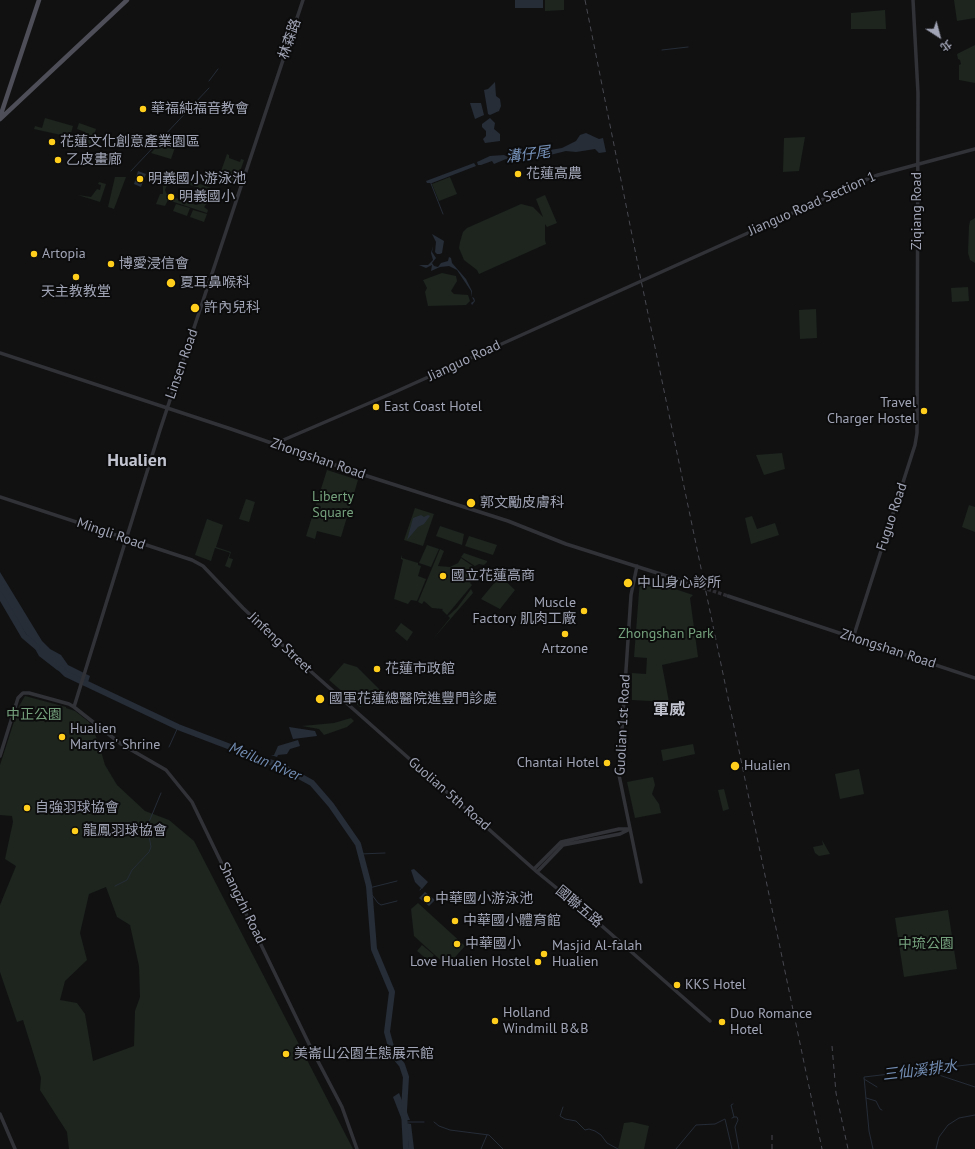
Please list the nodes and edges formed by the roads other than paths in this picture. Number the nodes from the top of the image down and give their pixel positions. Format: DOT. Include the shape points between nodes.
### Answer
graph roads {
  1 [pos="39,0"];
  2 [pos="126,0"];
  3 [pos="303,0"];
  4 [pos="914,0"];
  5 [pos="0,118"];
  6 [pos="975,149"];
  7 [pos="917,163"];
  8 [pos="654,275"];
  9 [pos="0,353"];
  10 [pos="916,393"];
  11 [pos="167,408"];
  12 [pos="274,444"];
  13 [pos="0,497"];
  14 [pos="126,539"];
  15 [pos="203,566"];
  16 [pos="636,566"];
  17 [pos="692,584"];
  18 [pos="728,596"];
  19 [pos="853,638"];
  20 [pos="975,678"];
  21 [pos="74,706"];
  22 [pos="361,716"];
  23 [pos="0,756"];
  24 [pos="629,829"];
  25 [pos="536,871"];
  26 [pos="641,882"];
  27 [pos="710,1021"];
  28 [pos="0,1114"];
  29 [pos="15,1149"];
  30 [pos="356,1149"];
  1 -- 5 [label="main road"];
  2 -- 5 [label="main road"];
  3 -- 11 [label="street, Linsen Road"];
  4 -- 7 [label="street, Ziqiang Road" via="918,93"];
  6 -- 7 [label="street, Jianguo Road Section 1"];
  7 -- 8 [label="street, Jianguo Road Section 1" via="842,189"];
  7 -- 10 [label="street, Ziqiang Road"];
  8 -- 12 [label="street, Jianguo Road"];
  9 -- 11 [label="street, Zhongshan Road"];
  10 -- 19 [label="street, Fuguo Road" via="916,445"];
  11 -- 12 [label="street, Zhongshan Road"];
  11 -- 14 [label="street, Linsen Road"];
  12 -- 16 [label="street, Zhongshan Road" via="508,521 594,554"];
  13 -- 14 [label="street, Mingli Road"];
  14 -- 15 [label="street, Mingli Road" via="192,560"];
  14 -- 21 [label="street, Linsen Road"];
  15 -- 22 [label="street, Jinfeng Street" via="273,637"];
  16 -- 17 [label="street, Zhongshan Road"];
  16 -- 24 [label="street, Guolian 1st Road" via="631,595 619,767"];
  18 -- 19 [label="street, Zhongshan Road"];
  19 -- 20 [label="street, Zhongshan Road"];
  21 -- 23 [label="street" via="23,693 18,698"];
  21 -- 30 [label="street, Shangzhi Road" via="121,744 166,770 192,802 342,1107"];
  22 -- 25 [label="street, Guolian 5th Road"];
  24 -- 25 [label="street" via="620,834 563,845"];
  24 -- 26 [label="street, Guolian 1st Road"];
  25 -- 27 [label="street, 國聯五路"];
  28 -- 29 [label="street"];
}
